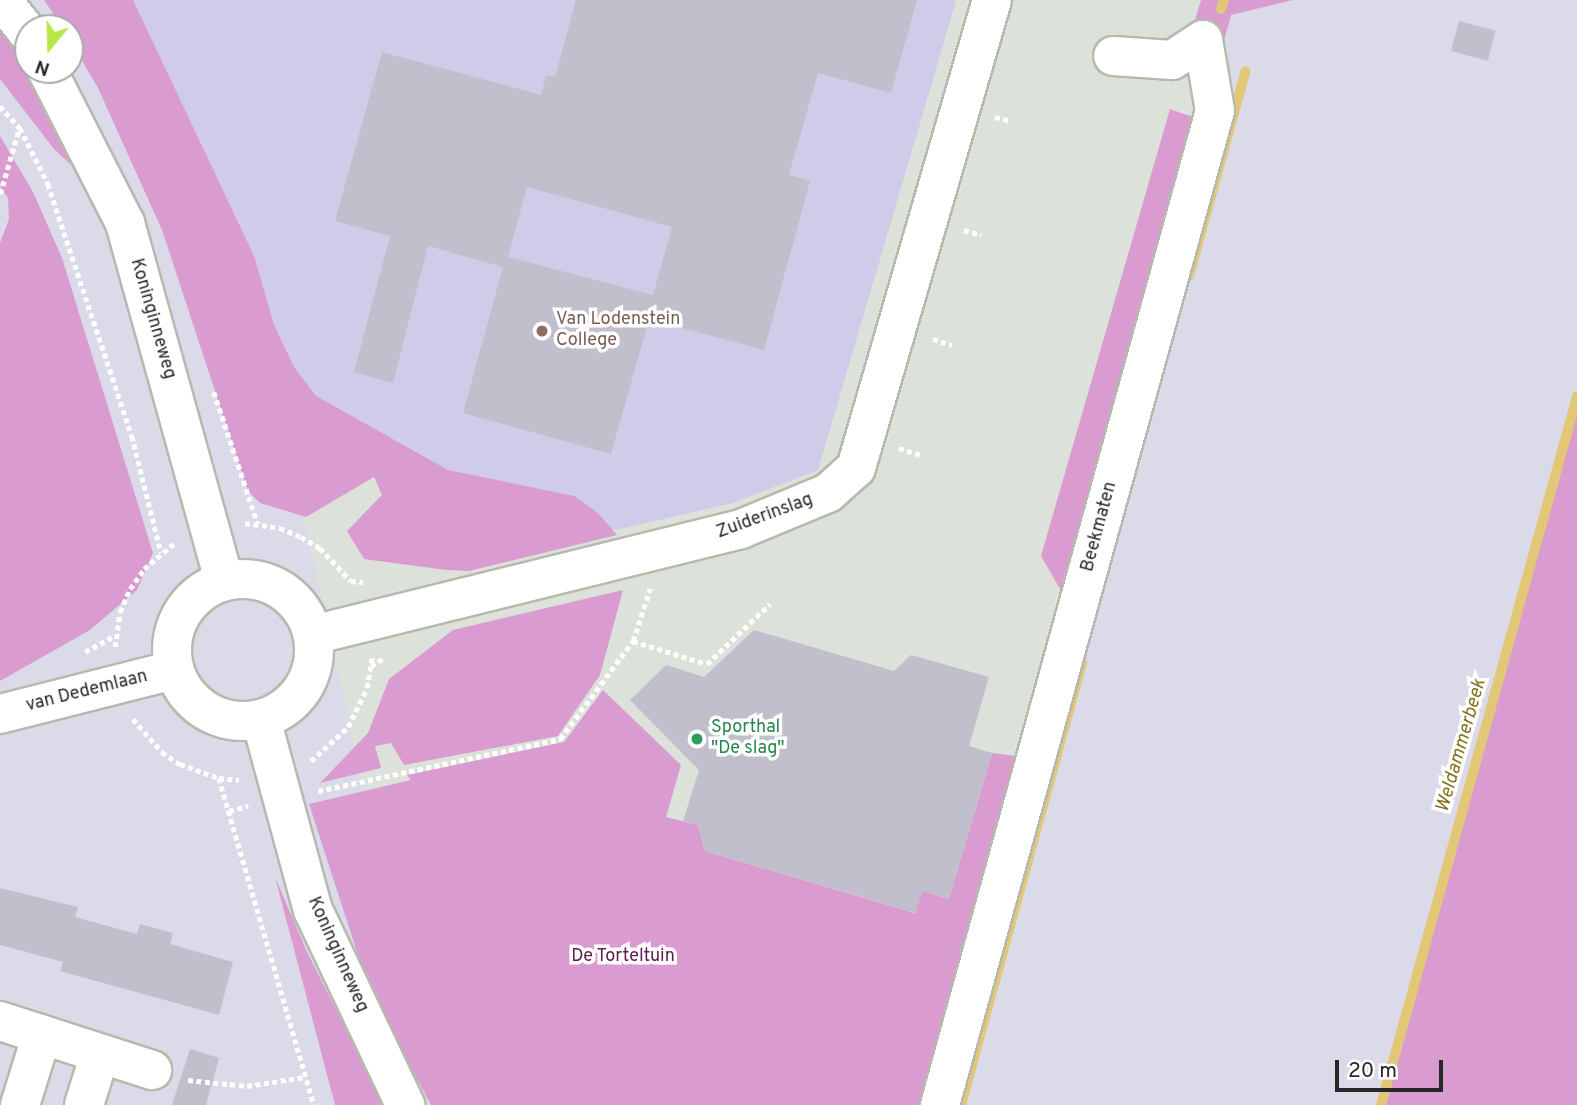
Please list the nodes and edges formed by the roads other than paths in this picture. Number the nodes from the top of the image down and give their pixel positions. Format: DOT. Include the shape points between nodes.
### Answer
graph roads {
  1 [pos="2,0"];
  2 [pos="992,0"];
  3 [pos="14,15"];
  4 [pos="1113,56"];
  5 [pos="54,84"];
  6 [pos="224,581"];
  7 [pos="313,635"];
  8 [pos="174,670"];
  9 [pos="0,714"];
  10 [pos="261,719"];
  11 [pos="0,1021"];
  12 [pos="42,1034"];
  13 [pos="100,1054"];
  14 [pos="152,1070"];
  15 [pos="20,1105"];
  16 [pos="84,1105"];
  17 [pos="405,1105"];
  18 [pos="940,1105"];
  1 -- 3 [label="street"];
  2 -- 7 [label="street, Zuiderinslag" via="856,468 828,494 741,529"];
  4 -- 18 [label="street, Beekmaten" via="1172,60 1203,40 1215,111"];
  5 -- 6 [label="street, Koninginneweg" via="125,223"];
  6 -- 7 [label="street" via="249,579 273,585 299,605"];
  6 -- 8 [label="street" via="192,600 181,614 173,632"];
  7 -- 10 [label="street" via="312,671 304,688 278,713"];
  8 -- 9 [label="street, van Dedemlaan"];
  8 -- 10 [label="street" via="186,694 207,712 233,721"];
  10 -- 17 [label="street, Koninginneweg" via="313,910"];
  11 -- 12 [label="street"];
  12 -- 13 [label="street"];
  12 -- 15 [label="street"];
  13 -- 14 [label="street"];
  13 -- 16 [label="street"];
}
